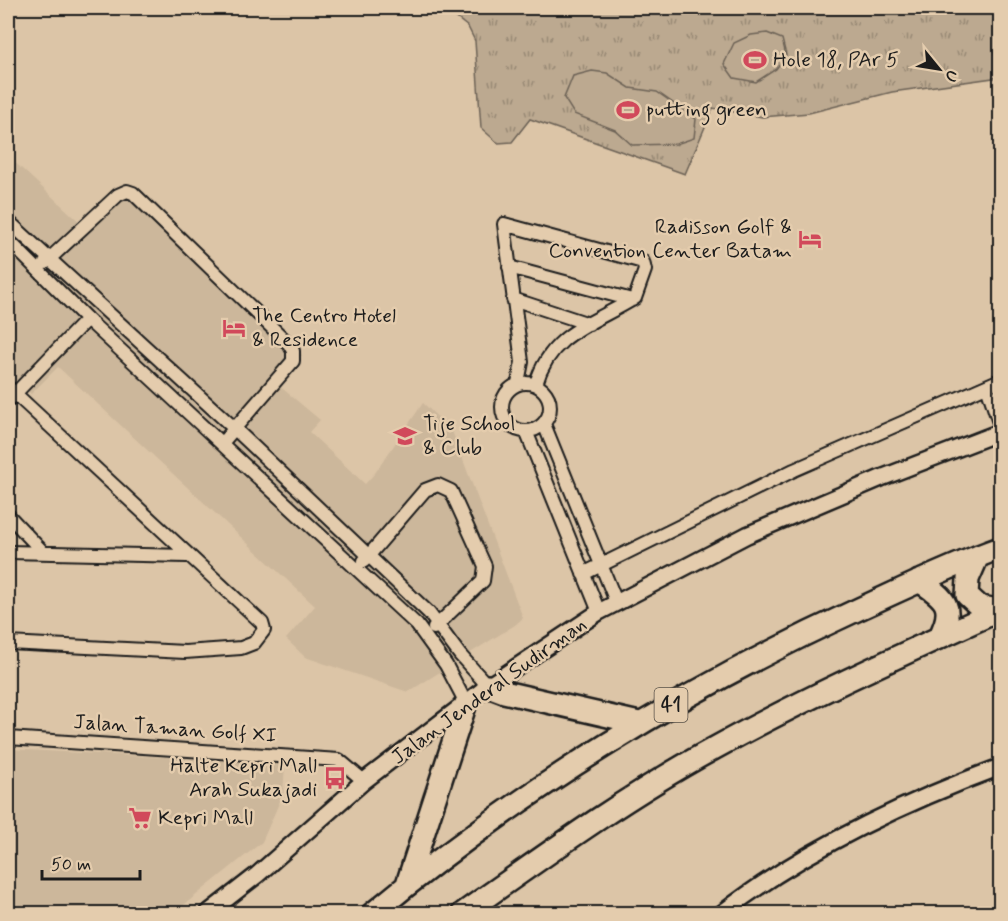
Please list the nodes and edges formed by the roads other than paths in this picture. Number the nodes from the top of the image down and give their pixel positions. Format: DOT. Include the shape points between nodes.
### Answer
graph roads {
  1 [pos="8,220"];
  2 [pos="8,240"];
  3 [pos="50,259"];
  4 [pos="509,267"];
  5 [pos="37,270"];
  6 [pos="513,298"];
  7 [pos="632,300"];
  8 [pos="87,319"];
  9 [pos="589,324"];
  10 [pos="1000,380"];
  11 [pos="518,383"];
  12 [pos="536,384"];
  13 [pos="987,386"];
  14 [pos="10,394"];
  15 [pos="544,424"];
  16 [pos="1000,426"];
  17 [pos="235,429"];
  18 [pos="526,431"];
  19 [pos="1000,432"];
  20 [pos="222,443"];
  21 [pos="8,515"];
  22 [pos="1000,548"];
  23 [pos="8,552"];
  24 [pos="43,552"];
  25 [pos="187,556"];
  26 [pos="368,556"];
  27 [pos="978,556"];
  28 [pos="601,566"];
  29 [pos="357,568"];
  30 [pos="584,574"];
  31 [pos="919,582"];
  32 [pos="617,604"];
  33 [pos="1000,610"];
  34 [pos="599,612"];
  35 [pos="439,625"];
  36 [pos="424,634"];
  37 [pos="939,638"];
  38 [pos="8,643"];
  39 [pos="488,686"];
  40 [pos="466,703"];
  41 [pos="639,723"];
  42 [pos="8,738"];
  43 [pos="1000,767"];
  44 [pos="364,781"];
  45 [pos="407,884"];
  46 [pos="207,914"];
  47 [pos="372,914"];
  48 [pos="462,914"];
  49 [pos="722,914"];
  1 -- 3 [label="street"];
  2 -- 5 [label="street"];
  3 -- 5 [label="street"];
  3 -- 17 [label="street"];
  3 -- 17 [label="street" via="118,195 133,193 292,348 293,361"];
  4 -- 6 [label="street"];
  4 -- 7 [label="street"];
  4 -- 7 [label="street" via="504,224 643,262 645,270"];
  5 -- 8 [label="street"];
  6 -- 9 [label="street"];
  6 -- 11 [label="street" via="522,362"];
  7 -- 9 [label="street"];
  8 -- 14 [label="street"];
  8 -- 20 [label="street"];
  9 -- 12 [label="street" via="552,349"];
  10 -- 13 [label="street"];
  11 -- 12 [label="street"];
  11 -- 18 [label="street" via="502,399 502,414 512,427"];
  12 -- 15 [label="street" via="550,402"];
  13 -- 16 [label="street"];
  13 -- 28 [label="street" via="794,470"];
  14 -- 25 [label="street"];
  15 -- 18 [label="street"];
  15 -- 28 [label="street"];
  17 -- 20 [label="street"];
  17 -- 26 [label="street"];
  18 -- 30 [label="street"];
  19 -- 32 [label="street, Jalan Jenderal Sudirman" via="747,534"];
  20 -- 29 [label="street"];
  21 -- 24 [label="street"];
  22 -- 27 [label="highway, 41"];
  23 -- 24 [label="street"];
  24 -- 25 [label="street"];
  25 -- 38 [label="street" via="261,622 264,630 254,643 241,648 185,652"];
  26 -- 29 [label="street"];
  26 -- 35 [label="street"];
  26 -- 35 [label="street" via="425,490 438,485 451,491 485,573 483,581"];
  27 -- 31 [label="highway, 41"];
  27 -- 33 [label="highway" via="968,579 967,595 980,607"];
  28 -- 30 [label="street"];
  28 -- 32 [label="street"];
  29 -- 36 [label="street"];
  30 -- 34 [label="street"];
  31 -- 37 [label="highway" via="939,595 948,609 949,618"];
  31 -- 41 [label="highway, 41" via="779,646"];
  32 -- 34 [label="street, Jalan Jenderal Sudirman"];
  33 -- 37 [label="highway"];
  34 -- 39 [label="street, Jalan Jenderal Sudirman"];
  35 -- 36 [label="street"];
  35 -- 39 [label="street"];
  36 -- 40 [label="street"];
  37 -- 48 [label="highway" via="818,693 711,750 605,813"];
  39 -- 40 [label="street, Jalan Jenderal Sudirman"];
  39 -- 41 [label="highway"];
  40 -- 44 [label="street, Jalan Jenderal Sudirman"];
  40 -- 45 [label="highway"];
  41 -- 45 [label="highway, 41"];
  42 -- 44 [label="street, Jalan Taman Golf XI" via="339,760"];
  43 -- 49 [label="street" via="847,834"];
  44 -- 46 [label="street, Jalan Jenderal Sudirman"];
  45 -- 47 [label="highway, 41"];
}
